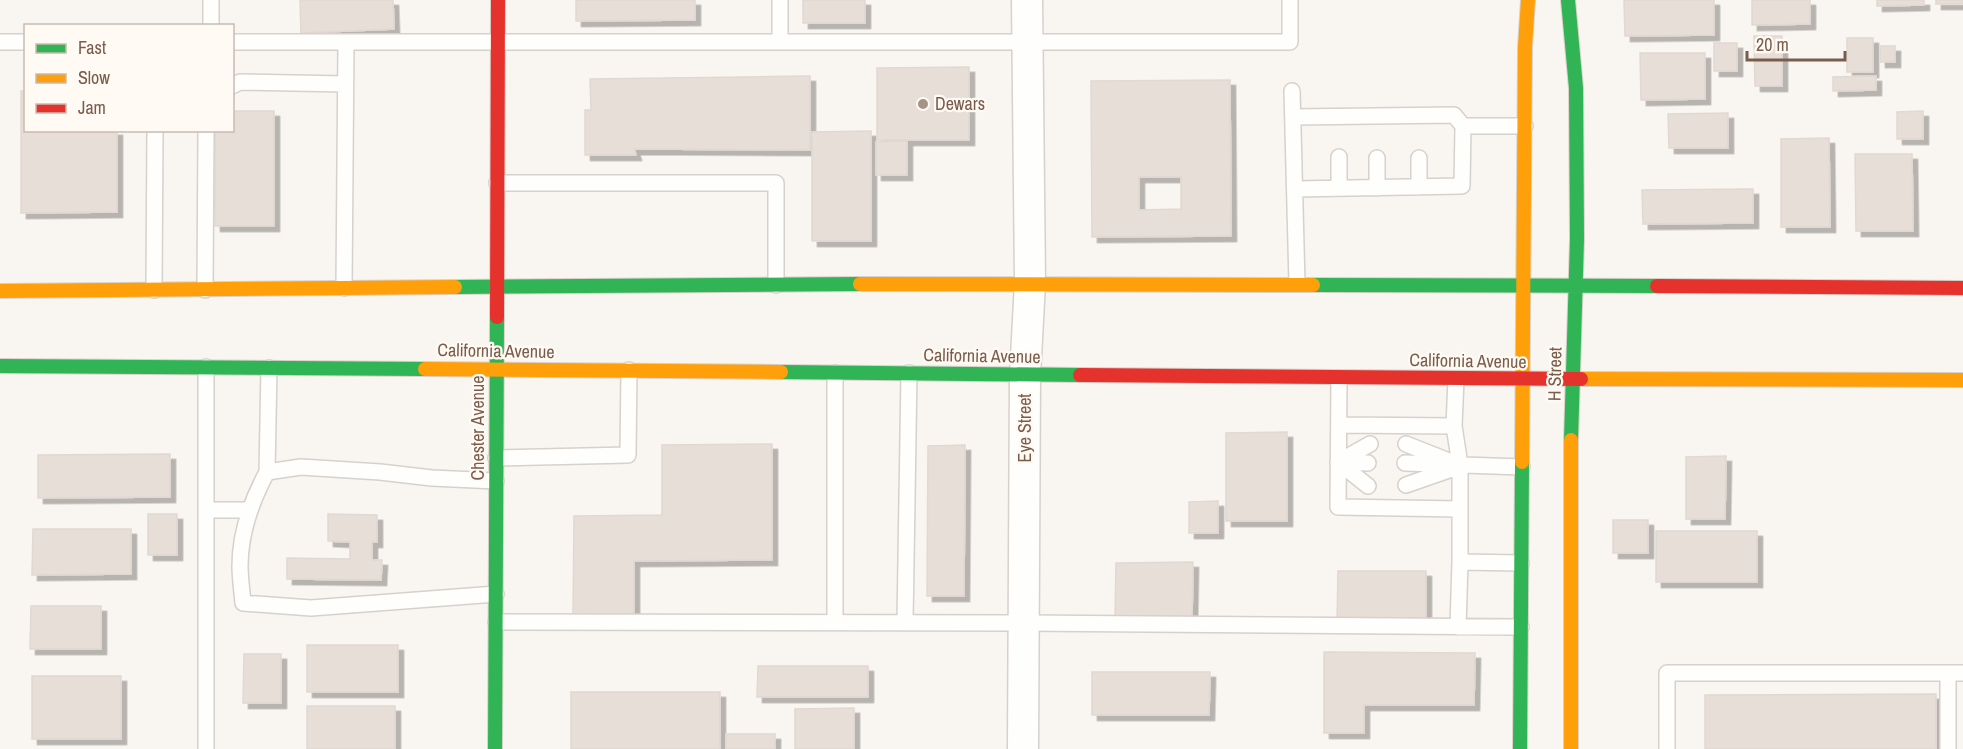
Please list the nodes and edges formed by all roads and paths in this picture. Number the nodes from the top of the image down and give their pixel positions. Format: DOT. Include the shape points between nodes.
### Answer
graph roads {
  1 [pos="211,0"];
  2 [pos="498,0"];
  3 [pos="780,0"];
  4 [pos="1027,0"];
  5 [pos="1290,0"];
  6 [pos="1528,0"];
  7 [pos="1568,0"];
  8 [pos="211,24"];
  9 [pos="0,42"];
  10 [pos="24,42"];
  11 [pos="234,42"];
  12 [pos="346,42"];
  13 [pos="498,42"];
  14 [pos="780,42"];
  15 [pos="1028,42"];
  16 [pos="345,84"];
  17 [pos="234,85"];
  18 [pos="1292,91"];
  19 [pos="1293,117"];
  20 [pos="1463,126"];
  21 [pos="1525,126"];
  22 [pos="155,132"];
  23 [pos="207,132"];
  24 [pos="1339,157"];
  25 [pos="1377,158"];
  26 [pos="1419,158"];
  27 [pos="497,183"];
  28 [pos="1419,187"];
  29 [pos="1339,188"];
  30 [pos="1377,188"];
  31 [pos="1295,189"];
  32 [pos="1030,283"];
  33 [pos="1297,284"];
  34 [pos="776,285"];
  35 [pos="1524,286"];
  36 [pos="1575,286"];
  37 [pos="497,287"];
  38 [pos="344,288"];
  39 [pos="1963,288"];
  40 [pos="154,290"];
  41 [pos="205,290"];
  42 [pos="0,291"];
  43 [pos="0,366"];
  44 [pos="206,367"];
  45 [pos="269,368"];
  46 [pos="497,369"];
  47 [pos="629,370"];
  48 [pos="835,373"];
  49 [pos="909,374"];
  50 [pos="1026,375"];
  51 [pos="1339,378"];
  52 [pos="1456,379"];
  53 [pos="1523,379"];
  54 [pos="1573,380"];
  55 [pos="1963,380"];
  56 [pos="1339,425"];
  57 [pos="1454,426"];
  58 [pos="1370,444"];
  59 [pos="1406,444"];
  60 [pos="496,458"];
  61 [pos="1338,462"];
  62 [pos="1368,463"];
  63 [pos="1405,463"];
  64 [pos="1460,465"];
  65 [pos="1522,466"];
  66 [pos="267,472"];
  67 [pos="496,481"];
  68 [pos="1406,485"];
  69 [pos="1368,486"];
  70 [pos="1460,509"];
  71 [pos="206,510"];
  72 [pos="250,510"];
  73 [pos="1460,562"];
  74 [pos="1521,563"];
  75 [pos="495,594"];
  76 [pos="496,622"];
  77 [pos="835,622"];
  78 [pos="905,622"];
  79 [pos="1024,623"];
  80 [pos="1458,627"];
  81 [pos="1521,627"];
  82 [pos="1956,673"];
  83 [pos="206,749"];
  84 [pos="495,749"];
  85 [pos="1023,749"];
  86 [pos="1520,749"];
  87 [pos="1570,749"];
  88 [pos="1667,749"];
  89 [pos="1948,749"];
  1 -- 8 [label="lane"];
  2 -- 13 [label="main road, Chester Avenue"];
  3 -- 14 [label="lane"];
  4 -- 15 [label="street, Eye Street"];
  5 -- 15 [label="lane" via="1290,42"];
  6 -- 21 [label="main road, H Street"];
  7 -- 36 [label="main road, H Street" via="1576,88"];
  9 -- 10 [label="lane"];
  11 -- 12 [label="lane"];
  12 -- 13 [label="lane"];
  12 -- 16 [label="lane"];
  13 -- 14 [label="lane"];
  13 -- 27 [label="main road, Chester Avenue"];
  14 -- 15 [label="lane"];
  15 -- 32 [label="street, Eye Street"];
  16 -- 17 [label="lane"];
  16 -- 38 [label="lane"];
  18 -- 19 [label="lane"];
  19 -- 20 [label="lane" via="1418,120 1454,115"];
  19 -- 31 [label="lane"];
  20 -- 21 [label="lane"];
  20 -- 28 [label="lane" via="1462,186"];
  21 -- 35 [label="main road, H Street"];
  22 -- 40 [label="lane"];
  23 -- 41 [label="lane"];
  24 -- 29 [label="lane"];
  25 -- 30 [label="lane"];
  26 -- 28 [label="lane"];
  27 -- 34 [label="lane" via="776,183"];
  27 -- 37 [label="main road, Chester Avenue"];
  28 -- 30 [label="lane"];
  29 -- 30 [label="lane"];
  29 -- 31 [label="lane"];
  31 -- 33 [label="lane"];
  32 -- 33 [label="main road"];
  32 -- 34 [label="main road"];
  32 -- 50 [label="street, Eye Street"];
  33 -- 35 [label="main road"];
  34 -- 37 [label="main road"];
  35 -- 36 [label="main road"];
  35 -- 53 [label="main road, H Street"];
  36 -- 39 [label="main road"];
  36 -- 54 [label="main road, H Street"];
  37 -- 38 [label="main road"];
  37 -- 46 [label="main road, Chester Avenue"];
  38 -- 41 [label="main road"];
  40 -- 41 [label="main road"];
  40 -- 42 [label="main road"];
  43 -- 44 [label="main road, California Avenue"];
  44 -- 45 [label="main road, California Avenue"];
  44 -- 71 [label="lane"];
  45 -- 46 [label="main road, California Avenue"];
  45 -- 66 [label="lane"];
  46 -- 47 [label="main road, California Avenue"];
  46 -- 60 [label="main road, Chester Avenue"];
  47 -- 48 [label="main road, California Avenue"];
  47 -- 60 [label="lane" via="628,455"];
  48 -- 49 [label="main road, California Avenue"];
  48 -- 77 [label="lane"];
  49 -- 50 [label="main road, California Avenue"];
  49 -- 78 [label="lane"];
  50 -- 51 [label="main road, California Avenue"];
  50 -- 79 [label="street, Eye Street"];
  51 -- 52 [label="main road, California Avenue"];
  51 -- 56 [label="lane"];
  52 -- 53 [label="main road, California Avenue"];
  52 -- 57 [label="lane"];
  53 -- 54 [label="main road, California Avenue"];
  53 -- 65 [label="main road, H Street"];
  54 -- 55 [label="main road, California Avenue"];
  54 -- 87 [label="main road, H Street"];
  56 -- 57 [label="lane"];
  56 -- 61 [label="lane"];
  57 -- 64 [label="lane"];
  58 -- 61 [label="lane"];
  59 -- 64 [label="lane"];
  60 -- 67 [label="main road, Chester Avenue"];
  61 -- 62 [label="lane"];
  61 -- 69 [label="lane"];
  61 -- 70 [label="lane" via="1338,507"];
  63 -- 64 [label="lane"];
  64 -- 65 [label="lane"];
  64 -- 68 [label="lane"];
  64 -- 70 [label="lane"];
  65 -- 74 [label="main road, H Street"];
  66 -- 67 [label="lane" via="302,467"];
  66 -- 72 [label="lane"];
  67 -- 75 [label="main road, Chester Avenue"];
  70 -- 73 [label="lane"];
  71 -- 72 [label="lane"];
  71 -- 83 [label="lane"];
  72 -- 75 [label="lane" via="239,564 243,603 311,608"];
  73 -- 74 [label="lane"];
  73 -- 80 [label="lane"];
  74 -- 81 [label="main road, H Street"];
  75 -- 76 [label="main road, Chester Avenue"];
  76 -- 77 [label="lane"];
  76 -- 84 [label="main road, Chester Avenue"];
  77 -- 78 [label="lane"];
  78 -- 79 [label="lane"];
  79 -- 80 [label="lane"];
  79 -- 85 [label="street, Eye Street"];
  80 -- 81 [label="lane"];
  81 -- 86 [label="main road, H Street"];
  82 -- 88 [label="lane" via="1667,673"];
  82 -- 89 [label="lane"];
}
